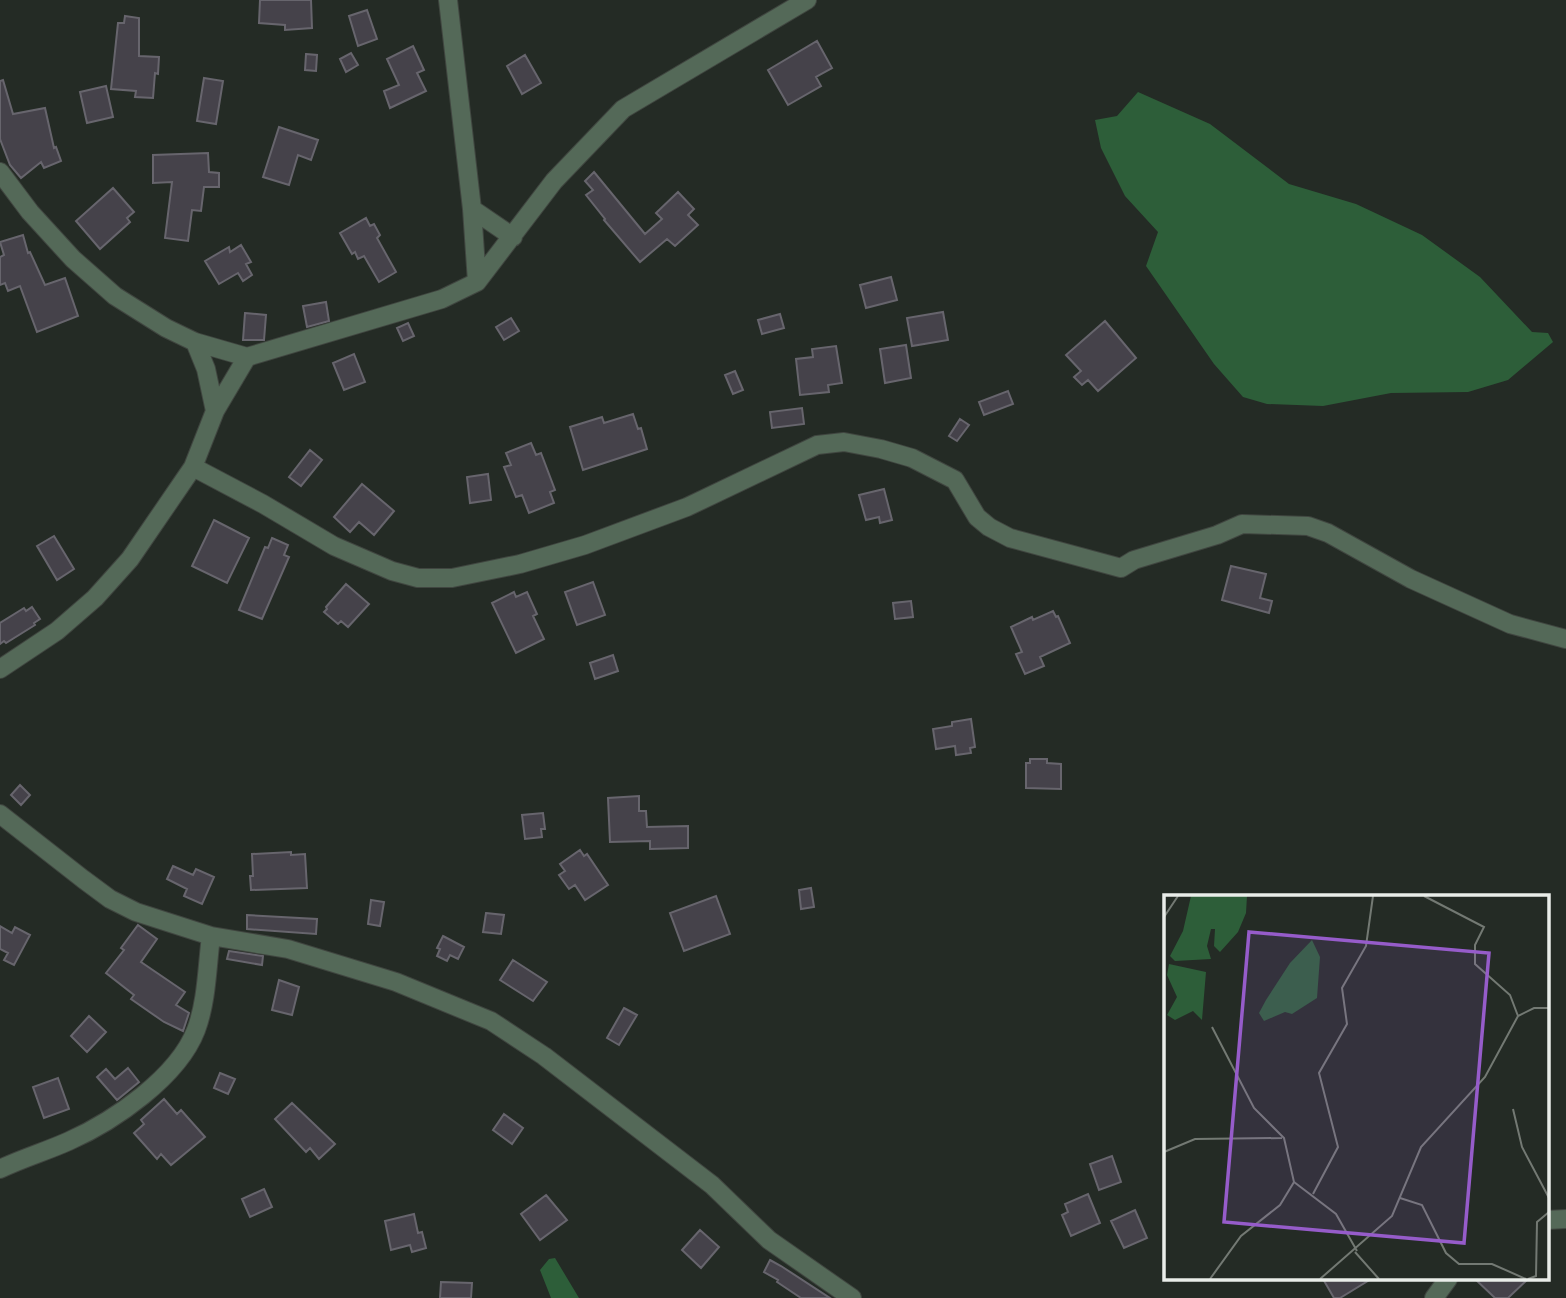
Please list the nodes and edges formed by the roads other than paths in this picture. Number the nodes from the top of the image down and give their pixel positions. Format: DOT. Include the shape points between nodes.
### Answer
graph roads {
  1 [pos="448,0"];
  2 [pos="807,0"];
  3 [pos="0,172"];
  4 [pos="471,209"];
  5 [pos="513,237"];
  6 [pos="477,282"];
  7 [pos="195,342"];
  8 [pos="247,357"];
  9 [pos="215,411"];
  10 [pos="193,467"];
  11 [pos="1566,639"];
  12 [pos="0,669"];
  13 [pos="0,814"];
  14 [pos="211,936"];
  15 [pos="0,1169"];
  16 [pos="1566,1219"];
  17 [pos="1548,1220"];
  18 [pos="1447,1280"];
  19 [pos="852,1298"];
  20 [pos="1434,1298"];
  1 -- 4 [label="street"];
  2 -- 5 [label="street" via="623,108 554,181"];
  3 -- 7 [label="street" via="72,259 115,296"];
  4 -- 5 [label="street"];
  4 -- 6 [label="street"];
  5 -- 6 [label="street"];
  6 -- 8 [label="street" via="442,299"];
  7 -- 8 [label="street"];
  7 -- 9 [label="street"];
  8 -- 9 [label="street"];
  9 -- 10 [label="street"];
  10 -- 11 [label="street" via="334,546 392,571 418,578 452,578 585,545 687,507 817,445 844,442 912,458 955,480 977,517 1010,538 1121,568 1242,524 1308,526 1510,624"];
  10 -- 12 [label="street" via="130,559 95,598 57,631"];
  13 -- 14 [label="street" via="110,899 156,920"];
  14 -- 15 [label="street" via="203,1000 185,1053 158,1082 97,1127"];
  14 -- 19 [label="street" via="288,949 372,975 491,1021 712,1185 769,1240"];
  16 -- 17 [label="street"];
  18 -- 20 [label="street"];
}
